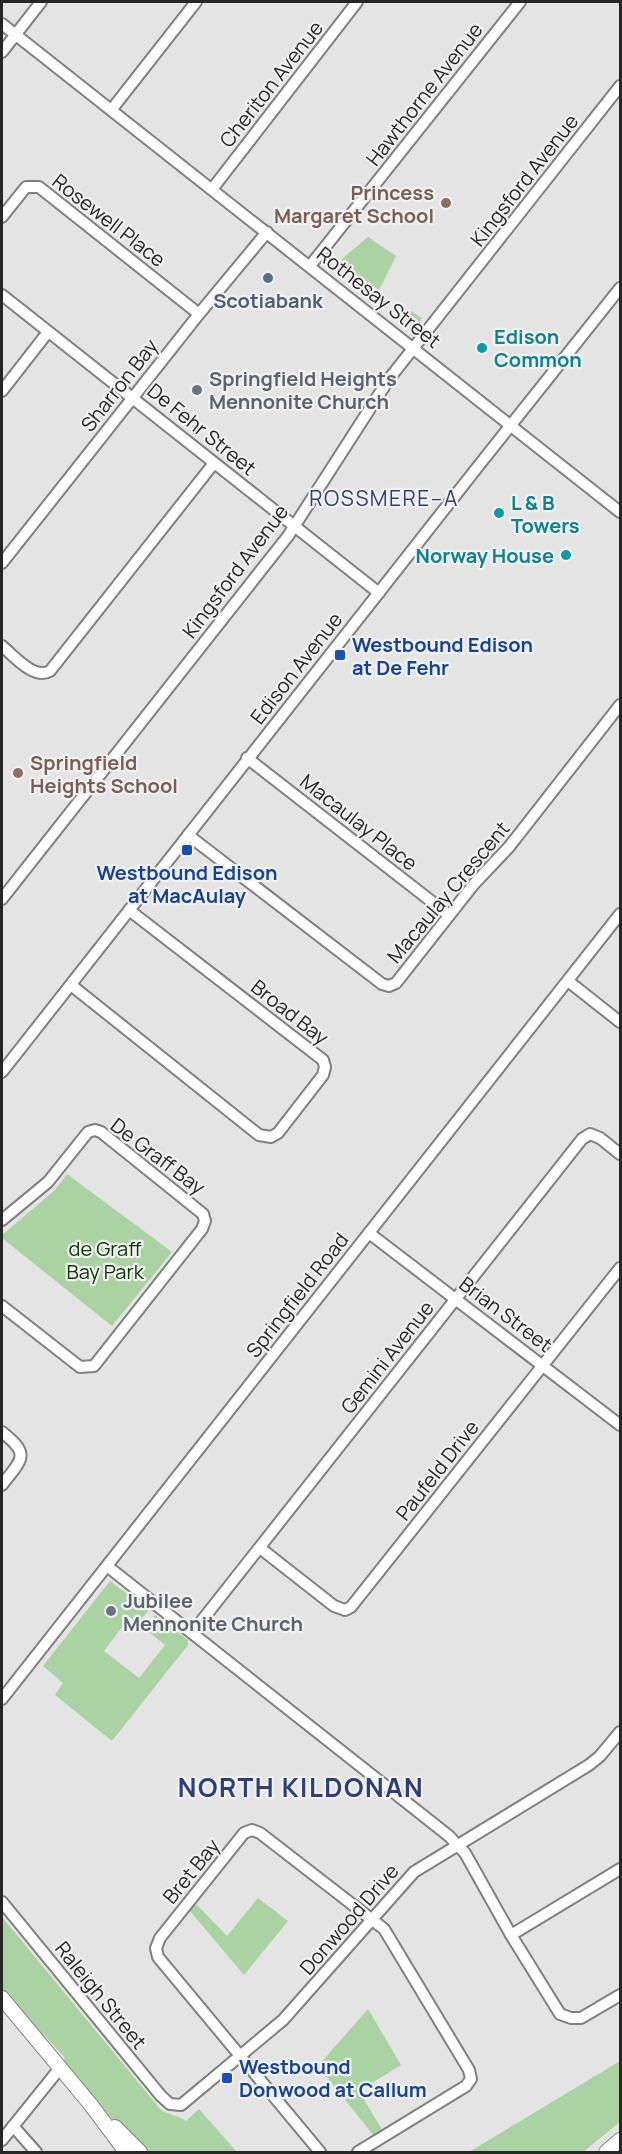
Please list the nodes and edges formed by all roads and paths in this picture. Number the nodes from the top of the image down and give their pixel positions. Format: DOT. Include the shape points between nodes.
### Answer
graph roads {
  1 [pos="41,2"];
  2 [pos="196,2"];
  3 [pos="357,2"];
  4 [pos="520,2"];
  5 [pos="2,24"];
  6 [pos="15,34"];
  7 [pos="2,52"];
  8 [pos="621,86"];
  9 [pos="111,109"];
  10 [pos="213,188"];
  11 [pos="2,217"];
  12 [pos="267,232"];
  13 [pos="310,266"];
  14 [pos="621,288"];
  15 [pos="2,295"];
  16 [pos="199,314"];
  17 [pos="48,332"];
  18 [pos="415,348"];
  19 [pos="2,391"];
  20 [pos="133,397"];
  21 [pos="511,425"];
  22 [pos="214,462"];
  23 [pos="621,512"];
  24 [pos="294,527"];
  25 [pos="2,563"];
  26 [pos="379,593"];
  27 [pos="2,646"];
  28 [pos="621,705"];
  29 [pos="247,758"];
  30 [pos="188,835"];
  31 [pos="2,899"];
  32 [pos="129,910"];
  33 [pos="621,914"];
  34 [pos="449,915"];
  35 [pos="568,981"];
  36 [pos="71,985"];
  37 [pos="621,1022"];
  38 [pos="2,1072"];
  39 [pos="621,1154"];
  40 [pos="2,1220"];
  41 [pos="369,1233"];
  42 [pos="621,1268"];
  43 [pos="616,1282"];
  44 [pos="456,1298"];
  45 [pos="2,1306"];
  46 [pos="543,1365"];
  47 [pos="621,1425"];
  48 [pos="2,1432"];
  49 [pos="2,1485"];
  50 [pos="260,1548"];
  51 [pos="106,1566"];
  52 [pos="192,1633"];
  53 [pos="2,1699"];
  54 [pos="621,1731"];
  55 [pos="457,1845"];
  56 [pos="621,1869"];
  57 [pos="2,1902"];
  58 [pos="371,1920"];
  59 [pos="511,1935"];
  60 [pos="621,1995"];
  61 [pos="2,1998"];
  62 [pos="239,2058"];
  63 [pos="60,2068"];
  64 [pos="91,2105"];
  65 [pos="175,2105"];
  66 [pos="13,2126"];
  67 [pos="2,2140"];
  68 [pos="621,2140"];
  69 [pos="36,2152"];
  70 [pos="126,2152"];
  71 [pos="140,2152"];
  72 [pos="320,2152"];
  73 [pos="358,2152"];
  74 [pos="606,2152"];
  1 -- 6 [label="street"];
  2 -- 9 [label="street"];
  3 -- 10 [label="street, Cheriton Avenue"];
  4 -- 13 [label="street, Hawthorne Avenue"];
  5 -- 6 [label="street, Rothesay Street"];
  6 -- 7 [label="street"];
  6 -- 9 [label="street, Rothesay Street"];
  8 -- 18 [label="street, Kingsford Avenue"];
  9 -- 10 [label="street, Rothesay Street"];
  10 -- 12 [label="street, Rothesay Street"];
  11 -- 16 [label="street, Rosewell Place" via="26,187 39,187"];
  12 -- 13 [label="street, Rothesay Street"];
  12 -- 16 [label="street, Sharron Bay"];
  13 -- 18 [label="street, Rothesay Street"];
  14 -- 21 [label="street, Edison Avenue"];
  15 -- 17 [label="street, De Fehr Street"];
  16 -- 20 [label="street, Sharron Bay"];
  17 -- 19 [label="street"];
  17 -- 20 [label="street, De Fehr Street"];
  18 -- 21 [label="street, Rothesay Street"];
  18 -- 24 [label="street, Kingsford Avenue" via="385,384"];
  20 -- 22 [label="street, De Fehr Street"];
  20 -- 25 [label="street, Sharron Bay"];
  21 -- 23 [label="street, Rothesay Street"];
  21 -- 26 [label="street, Edison Avenue"];
  22 -- 24 [label="street, De Fehr Street"];
  22 -- 27 [label="street" via="50,670 35,673"];
  24 -- 26 [label="street, De Fehr Street"];
  24 -- 31 [label="street, Kingsford Avenue"];
  26 -- 29 [label="street, Edison Avenue"];
  28 -- 34 [label="street, Macaulay Crescent" via="509,847"];
  29 -- 30 [label="street, Edison Avenue"];
  29 -- 34 [label="street, Macaulay Place"];
  30 -- 32 [label="street, Edison Avenue"];
  30 -- 34 [label="street, Macaulay Crescent" via="382,984 396,982"];
  32 -- 36 [label="street, Edison Avenue"];
  32 -- 36 [label="street, Broad Bay" via="323,1060 323,1075 278,1133 271,1137 260,1135"];
  33 -- 35 [label="street, Springfield Road"];
  35 -- 37 [label="street"];
  35 -- 41 [label="street, Springfield Road"];
  36 -- 38 [label="street, Edison Avenue"];
  39 -- 44 [label="street, Gemini Avenue" via="590,1134 582,1139"];
  40 -- 45 [label="street, De Graff Bay" via="48,1182 88,1132 95,1130 203,1214 205,1221 94,1366 80,1367"];
  41 -- 44 [label="street, Brian Street"];
  41 -- 51 [label="street, Springfield Road"];
  42 -- 43 [label="street, Paufeld Drive"];
  43 -- 46 [label="street, Paufeld Drive"];
  44 -- 46 [label="street, Brian Street"];
  44 -- 50 [label="street, Gemini Avenue"];
  46 -- 47 [label="street, Brian Street"];
  46 -- 50 [label="street, Paufeld Drive" via="351,1607 345,1610 334,1606"];
  48 -- 49 [label="street" via="17,1444 21,1453"];
  50 -- 52 [label="street, Gemini Avenue"];
  51 -- 52 [label="street"];
  51 -- 53 [label="street, Springfield Road"];
  52 -- 55 [label="street"];
  54 -- 55 [label="street, Donwood Drive" via="589,1765"];
  55 -- 58 [label="street, Donwood Drive" via="414,1872"];
  55 -- 59 [label="street"];
  56 -- 59 [label="street"];
  57 -- 65 [label="street, Raleigh Street" via="161,2096"];
  58 -- 62 [label="street, Donwood Drive" via="283,2020"];
  58 -- 62 [label="street, Bret Bay" via="260,1833 244,1833 156,1948 158,1957"];
  58 -- 73 [label="street" via="384,1929 471,2079 466,2086"];
  59 -- 60 [label="street" via="560,2014 581,2018"];
  61 -- 63 [label="main road"];
  62 -- 65 [label="street, Donwood Drive" via="187,2102"];
  62 -- 72 [label="street"];
  63 -- 64 [label="main road"];
  63 -- 66 [label="street"];
  64 -- 70 [label="main road"];
  64 -- 71 [label="main road"];
  66 -- 67 [label="street"];
  66 -- 69 [label="street"];
  68 -- 74 [label="main road"];
}
